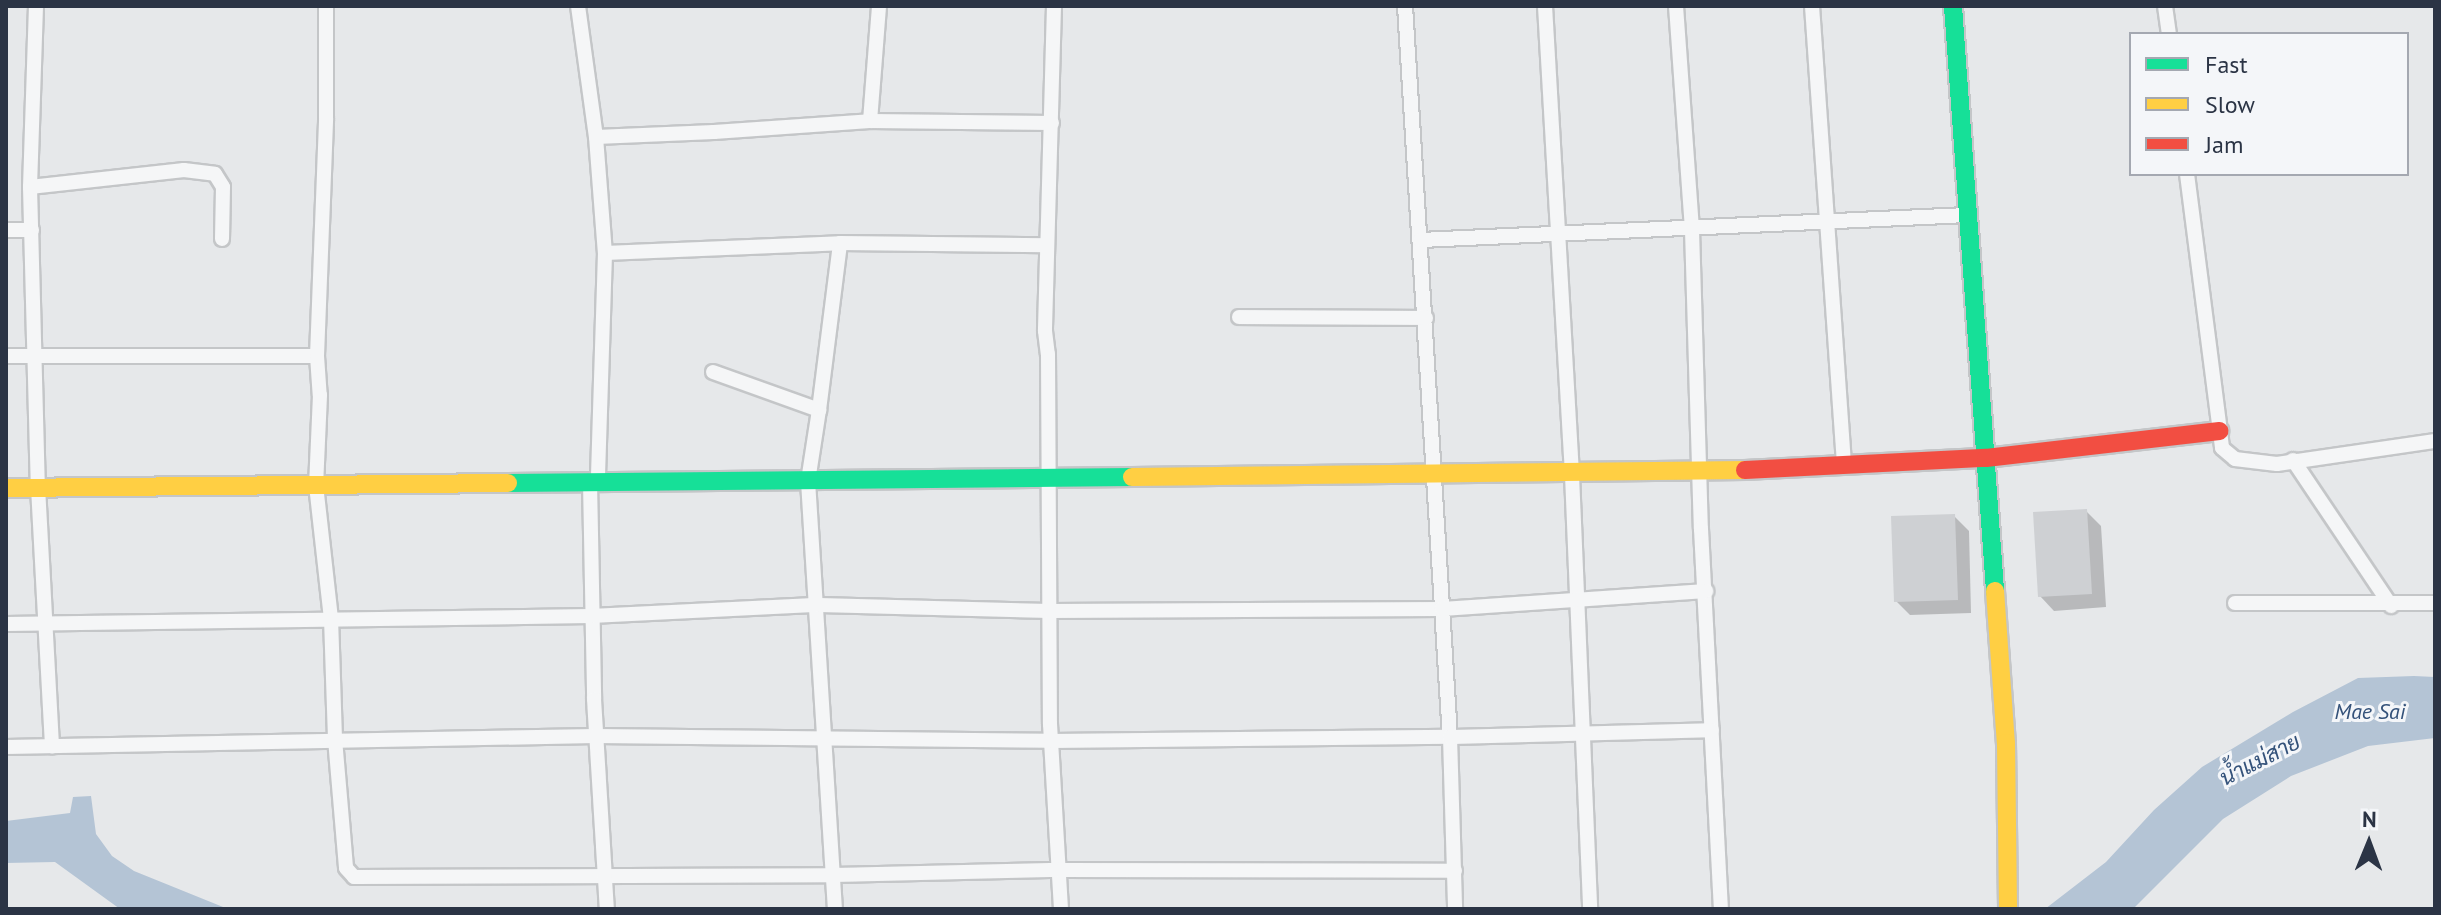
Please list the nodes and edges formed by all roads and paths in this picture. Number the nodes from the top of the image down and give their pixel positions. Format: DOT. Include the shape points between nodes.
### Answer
graph roads {
  1 [pos="36,6"];
  2 [pos="326,6"];
  3 [pos="578,6"];
  4 [pos="879,6"];
  5 [pos="1054,6"];
  6 [pos="1405,6"];
  7 [pos="1545,6"];
  8 [pos="1676,6"];
  9 [pos="1812,6"];
  10 [pos="1953,6"];
  11 [pos="2165,6"];
  12 [pos="2169,32"];
  13 [pos="870,121"];
  14 [pos="1052,123"];
  15 [pos="596,137"];
  16 [pos="2187,176"];
  17 [pos="30,187"];
  18 [pos="1967,215"];
  19 [pos="1826,223"];
  20 [pos="6,230"];
  21 [pos="32,230"];
  22 [pos="1692,230"];
  23 [pos="1558,235"];
  24 [pos="222,239"];
  25 [pos="1421,240"];
  26 [pos="840,243"];
  27 [pos="1047,245"];
  28 [pos="605,253"];
  29 [pos="1239,317"];
  30 [pos="1426,318"];
  31 [pos="6,356"];
  32 [pos="317,356"];
  33 [pos="35,357"];
  34 [pos="713,372"];
  35 [pos="819,410"];
  36 [pos="2219,431"];
  37 [pos="2435,441"];
  38 [pos="1986,458"];
  39 [pos="2293,460"];
  40 [pos="1844,464"];
  41 [pos="1701,472"];
  42 [pos="1436,474"];
  43 [pos="1572,475"];
  44 [pos="1048,478"];
  45 [pos="808,481"];
  46 [pos="594,482"];
  47 [pos="316,485"];
  48 [pos="38,487"];
  49 [pos="6,488"];
  50 [pos="1706,591"];
  51 [pos="1577,602"];
  52 [pos="2235,603"];
  53 [pos="2435,603"];
  54 [pos="819,605"];
  55 [pos="2391,606"];
  56 [pos="1442,609"];
  57 [pos="1050,611"];
  58 [pos="591,616"];
  59 [pos="331,618"];
  60 [pos="46,622"];
  61 [pos="6,624"];
  62 [pos="1712,730"];
  63 [pos="1581,735"];
  64 [pos="596,736"];
  65 [pos="824,736"];
  66 [pos="1450,737"];
  67 [pos="335,739"];
  68 [pos="1051,741"];
  69 [pos="6,747"];
  70 [pos="52,747"];
  71 [pos="1061,870"];
  72 [pos="1455,871"];
  73 [pos="832,875"];
  74 [pos="605,877"];
  75 [pos="607,909"];
  76 [pos="835,909"];
  77 [pos="1061,909"];
  78 [pos="1455,909"];
  79 [pos="1590,909"];
  80 [pos="1721,909"];
  81 [pos="2008,909"];
  1 -- 17 [label="street"];
  2 -- 32 [label="street"];
  3 -- 15 [label="street"];
  4 -- 13 [label="street"];
  5 -- 14 [label="street"];
  6 -- 25 [label="street"];
  7 -- 23 [label="street"];
  8 -- 22 [label="street"];
  9 -- 19 [label="street"];
  10 -- 18 [label="main road"];
  11 -- 12 [label="street"];
  13 -- 14 [label="street"];
  13 -- 15 [label="street"];
  14 -- 27 [label="street"];
  15 -- 28 [label="street"];
  16 -- 36 [label="street"];
  17 -- 21 [label="street"];
  17 -- 24 [label="street" via="184,170 215,174 223,187"];
  18 -- 19 [label="street"];
  18 -- 38 [label="main road"];
  19 -- 22 [label="street"];
  19 -- 40 [label="street"];
  20 -- 21 [label="street"];
  21 -- 33 [label="street"];
  22 -- 23 [label="street"];
  22 -- 41 [label="street"];
  23 -- 25 [label="street"];
  23 -- 43 [label="street"];
  25 -- 30 [label="street"];
  26 -- 27 [label="street"];
  26 -- 28 [label="street"];
  26 -- 35 [label="street"];
  27 -- 44 [label="street"];
  28 -- 46 [label="street"];
  29 -- 30 [label="street"];
  30 -- 42 [label="street"];
  31 -- 33 [label="street"];
  32 -- 33 [label="street"];
  32 -- 47 [label="street"];
  33 -- 48 [label="street"];
  34 -- 35 [label="street"];
  35 -- 45 [label="street"];
  36 -- 38 [label="main road"];
  36 -- 39 [label="street" via="2222,448 2235,459 2277,464"];
  37 -- 39 [label="street"];
  38 -- 40 [label="main road"];
  38 -- 81 [label="main road" via="2006,743"];
  39 -- 55 [label="street"];
  40 -- 41 [label="main road"];
  41 -- 43 [label="main road"];
  41 -- 50 [label="street"];
  42 -- 43 [label="main road"];
  42 -- 44 [label="main road"];
  42 -- 56 [label="street"];
  43 -- 51 [label="street"];
  44 -- 45 [label="main road"];
  44 -- 57 [label="street"];
  45 -- 46 [label="main road"];
  45 -- 54 [label="street"];
  46 -- 47 [label="main road"];
  46 -- 58 [label="street"];
  47 -- 48 [label="main road"];
  47 -- 59 [label="street"];
  48 -- 49 [label="main road"];
  48 -- 60 [label="street"];
  50 -- 51 [label="street"];
  50 -- 62 [label="street"];
  51 -- 56 [label="street"];
  51 -- 63 [label="street"];
  52 -- 55 [label="street"];
  53 -- 55 [label="street"];
  54 -- 57 [label="street"];
  54 -- 58 [label="street"];
  54 -- 65 [label="street"];
  56 -- 57 [label="street"];
  56 -- 66 [label="street"];
  57 -- 68 [label="street"];
  58 -- 59 [label="street"];
  58 -- 64 [label="street"];
  59 -- 60 [label="street"];
  59 -- 67 [label="street"];
  60 -- 61 [label="street"];
  60 -- 70 [label="street"];
  62 -- 63 [label="street"];
  62 -- 80 [label="street"];
  63 -- 66 [label="street"];
  63 -- 79 [label="street"];
  64 -- 65 [label="street"];
  64 -- 67 [label="street"];
  64 -- 74 [label="street"];
  65 -- 68 [label="street"];
  65 -- 73 [label="street"];
  66 -- 68 [label="street"];
  66 -- 72 [label="street"];
  67 -- 70 [label="street"];
  67 -- 74 [label="street" via="346,868 354,877"];
  68 -- 71 [label="street"];
  69 -- 70 [label="street"];
  71 -- 72 [label="street"];
  71 -- 73 [label="street"];
  71 -- 77 [label="street"];
  72 -- 78 [label="street"];
  73 -- 74 [label="street"];
  73 -- 76 [label="street"];
  74 -- 75 [label="street"];
}
